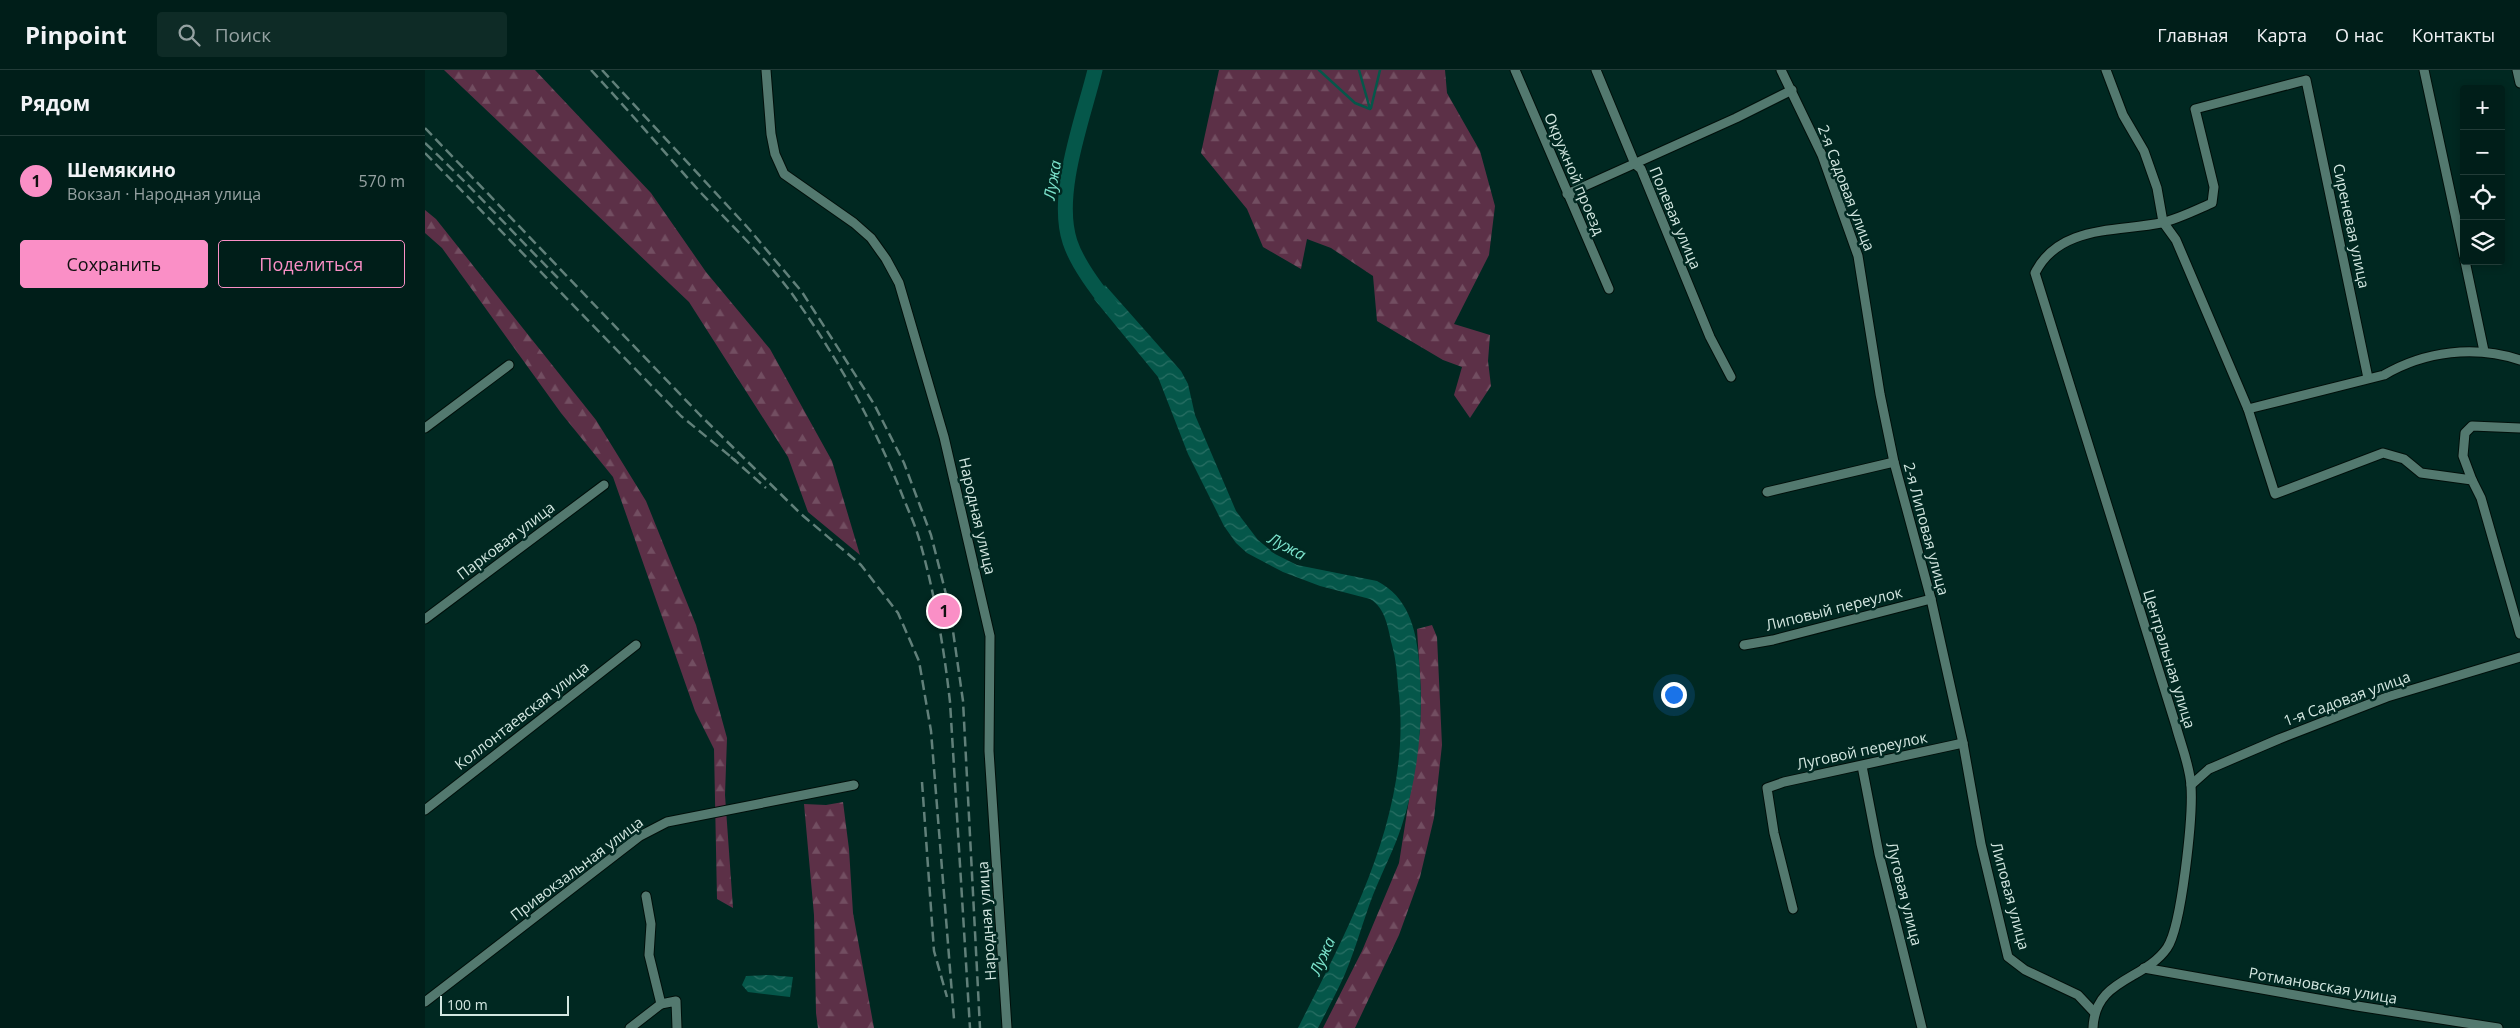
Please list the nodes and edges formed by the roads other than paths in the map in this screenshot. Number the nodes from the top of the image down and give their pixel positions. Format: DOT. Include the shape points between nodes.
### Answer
graph roads {
  1 [pos="766,70"];
  2 [pos="1515,70"];
  3 [pos="1596,70"];
  4 [pos="1781,70"];
  5 [pos="2106,70"];
  6 [pos="2424,70"];
  7 [pos="2517,70"];
  8 [pos="2520,83"];
  9 [pos="1792,90"];
  10 [pos="1635,164"];
  11 [pos="1567,194"];
  12 [pos="2163,222"];
  13 [pos="2460,237"];
  14 [pos="2466,265"];
  15 [pos="1609,289"];
  16 [pos="1869,321"];
  17 [pos="2484,351"];
  18 [pos="2520,360"];
  19 [pos="509,365"];
  20 [pos="1731,377"];
  21 [pos="2368,378"];
  22 [pos="2248,409"];
  23 [pos="425,428"];
  24 [pos="2520,428"];
  25 [pos="1894,462"];
  26 [pos="2472,480"];
  27 [pos="604,485"];
  28 [pos="1767,492"];
  29 [pos="1931,599"];
  30 [pos="425,618"];
  31 [pos="2520,634"];
  32 [pos="636,645"];
  33 [pos="1744,645"];
  34 [pos="2520,657"];
  35 [pos="1963,743"];
  36 [pos="1862,766"];
  37 [pos="854,784"];
  38 [pos="2191,785"];
  39 [pos="425,810"];
  40 [pos="646,896"];
  41 [pos="1793,909"];
  42 [pos="2144,968"];
  43 [pos="425,1002"];
  44 [pos="661,1004"];
  45 [pos="2094,1012"];
  46 [pos="630,1028"];
  47 [pos="677,1028"];
  48 [pos="1007,1028"];
  49 [pos="1922,1028"];
  50 [pos="2093,1028"];
  51 [pos="2498,1028"];
  1 -- 48 [label="street, Народная улица" via="771,134 784,174 854,223 871,238 886,259 899,283 944,437 991,636 989,751"];
  2 -- 11 [label="street, Окружной проезд"];
  3 -- 10 [label="street, Полевая улица"];
  4 -- 9 [label="street, 2-я Садовая улица"];
  5 -- 12 [label="street" via="2123,115 2144,152 2157,188"];
  6 -- 13 [label="street"];
  7 -- 8 [label="street"];
  9 -- 10 [label="street"];
  9 -- 16 [label="street, 2-я Садовая улица" via="1822,155 1848,224 1858,256"];
  10 -- 11 [label="street"];
  10 -- 20 [label="street, Полевая улица" via="1641,169 1710,337"];
  11 -- 15 [label="street, Окружной проезд"];
  12 -- 21 [label="street, Сиреневая улица" via="2212,203 2214,187 2195,109 2306,80"];
  12 -- 22 [label="street" via="2176,240"];
  12 -- 38 [label="street, Центральная улица" via="2091,232 2053,249 2042,258 2035,273 2173,717"];
  14 -- 17 [label="street"];
  16 -- 25 [label="street, 2-я Липовая улица"];
  17 -- 18 [label="street"];
  17 -- 21 [label="street" via="2440,354"];
  19 -- 23 [label="street"];
  21 -- 22 [label="street"];
  22 -- 26 [label="street" via="2275,494 2383,453 2404,460 2421,473"];
  24 -- 26 [label="street" via="2473,426 2465,433 2463,456"];
  25 -- 28 [label="street"];
  25 -- 29 [label="street, 2-я Липовая улица"];
  26 -- 31 [label="street" via="2481,498"];
  27 -- 30 [label="street, Парковая улица"];
  29 -- 33 [label="street, Липовый переулок"];
  29 -- 35 [label="street, 2-я Липовая улица"];
  32 -- 39 [label="street, Коллонтаевская улица"];
  34 -- 38 [label="street, 1-я Садовая улица" via="2387,697 2279,738 2209,769"];
  35 -- 36 [label="street, Луговой переулок"];
  35 -- 45 [label="street, Липовая улица" via="1981,844 2008,957 2025,970 2078,995"];
  36 -- 41 [label="street, Луговой переулок" via="1767,788 1774,834"];
  36 -- 49 [label="street, Луговая улица" via="1879,854"];
  37 -- 43 [label="street, Привокзальная улица" via="685,818 654,828"];
  38 -- 42 [label="street, Центральная улица" via="2177,924 2167,948"];
  40 -- 44 [label="street" via="651,924 649,955"];
  42 -- 45 [label="street, Центральная улица" via="2119,982"];
  42 -- 51 [label="street, Ротмановская улица"];
  44 -- 46 [label="street"];
  44 -- 47 [label="street" via="676,1001"];
  45 -- 50 [label="street"];
}
